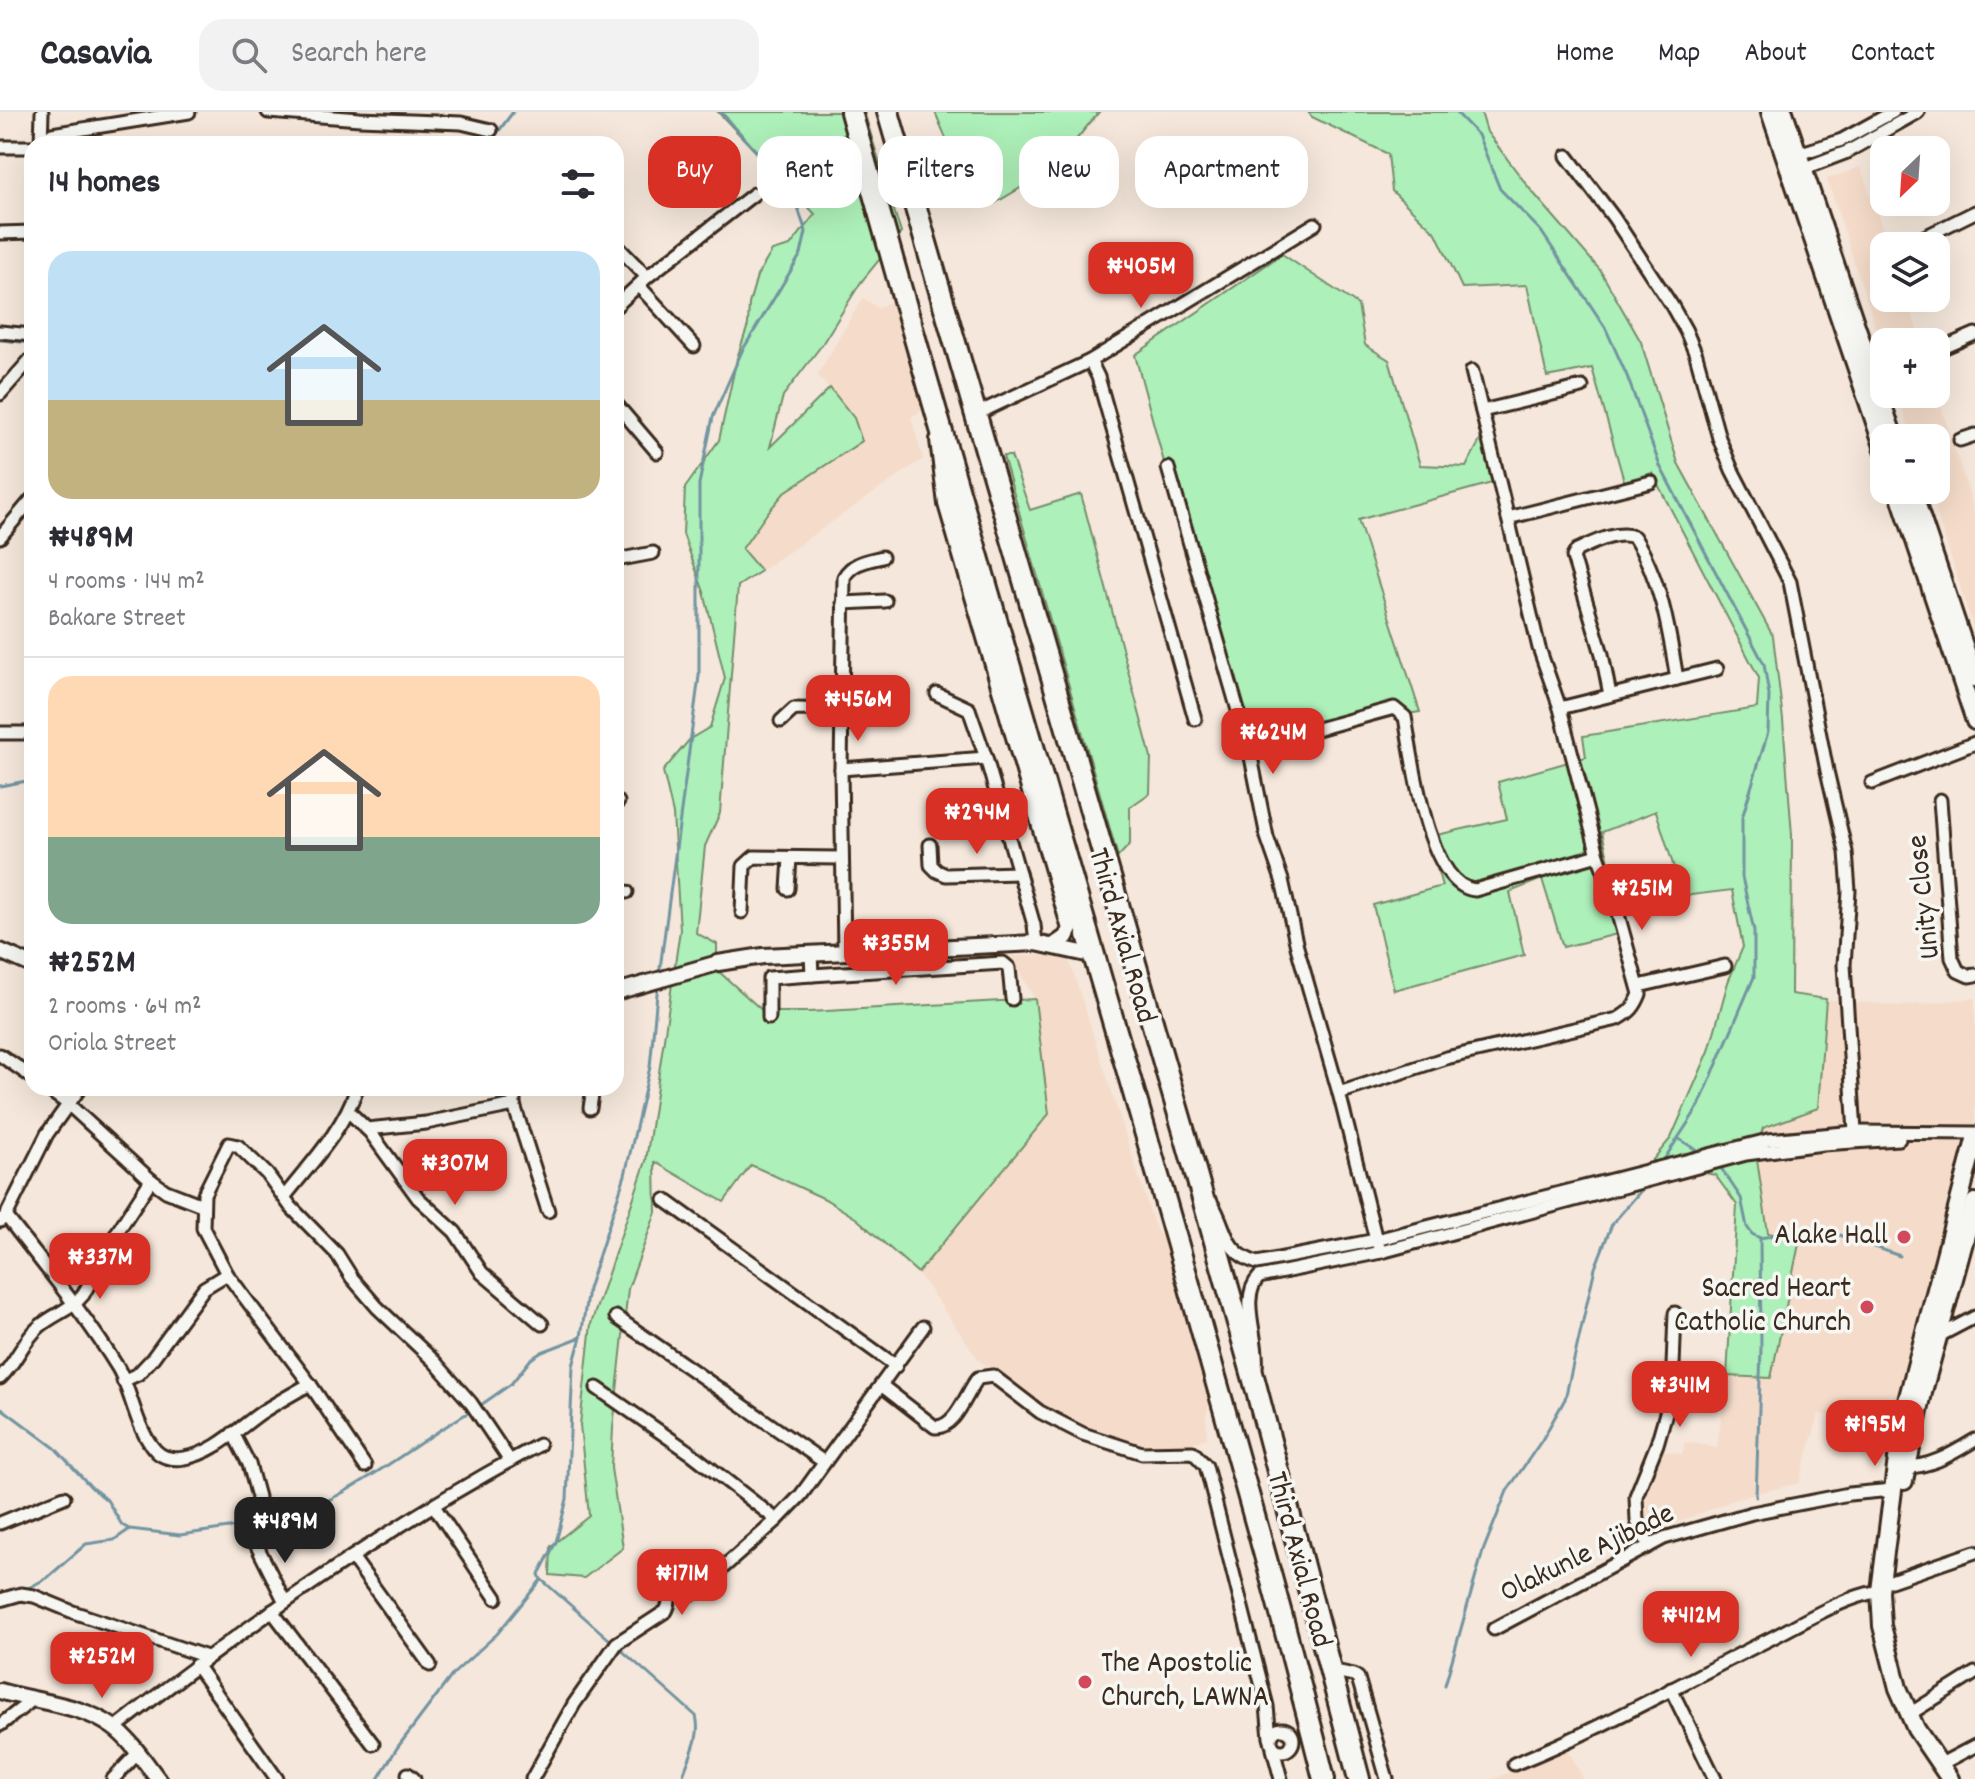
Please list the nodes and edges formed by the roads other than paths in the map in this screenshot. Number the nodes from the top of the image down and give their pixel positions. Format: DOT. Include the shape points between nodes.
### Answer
graph roads {
  1 [pos="42,112"];
  2 [pos="189,112"];
  3 [pos="268,112"];
  4 [pos="851,112"];
  5 [pos="888,112"];
  6 [pos="1770,112"];
  7 [pos="1784,112"];
  8 [pos="1893,112"];
  9 [pos="1918,112"];
  10 [pos="462,117"];
  11 [pos="491,130"];
  12 [pos="39,136"];
  13 [pos="49,136"];
  14 [pos="24,145"];
  15 [pos="0,147"];
  16 [pos="1567,156"];
  17 [pos="1795,163"];
  18 [pos="754,194"];
  19 [pos="1975,212"];
  20 [pos="1315,224"];
  21 [pos="24,232"];
  22 [pos="1934,232"];
  23 [pos="0,233"];
  24 [pos="624,256"];
  25 [pos="643,281"];
  26 [pos="624,299"];
  27 [pos="0,332"];
  28 [pos="24,334"];
  29 [pos="1975,334"];
  30 [pos="1950,345"];
  31 [pos="694,346"];
  32 [pos="1090,361"];
  33 [pos="24,367"];
  34 [pos="1472,371"];
  35 [pos="1582,387"];
  36 [pos="0,394"];
  37 [pos="1482,411"];
  38 [pos="624,413"];
  39 [pos="976,414"];
  40 [pos="936,418"];
  41 [pos="1876,424"];
  42 [pos="1889,424"];
  43 [pos="1975,435"];
  44 [pos="1960,440"];
  45 [pos="657,452"];
  46 [pos="1168,468"];
  47 [pos="1651,482"];
  48 [pos="1903,504"];
  49 [pos="1916,504"];
  50 [pos="24,508"];
  51 [pos="1508,518"];
  52 [pos="0,537"];
  53 [pos="653,553"];
  54 [pos="882,557"];
  55 [pos="624,558"];
  56 [pos="885,601"];
  57 [pos="843,603"];
  58 [pos="1717,669"];
  59 [pos="1969,673"];
  60 [pos="1677,679"];
  61 [pos="937,694"];
  62 [pos="1610,695"];
  63 [pos="1560,708"];
  64 [pos="842,710"];
  65 [pos="1195,719"];
  66 [pos="781,721"];
  67 [pos="1975,721"];
  68 [pos="0,733"];
  69 [pos="24,733"];
  70 [pos="1975,743"];
  71 [pos="1250,752"];
  72 [pos="986,758"];
  73 [pos="841,769"];
  74 [pos="1872,783"];
  75 [pos="1940,800"];
  76 [pos="930,845"];
  77 [pos="1598,855"];
  78 [pos="790,858"];
  79 [pos="841,858"];
  80 [pos="1019,873"];
  81 [pos="788,889"];
  82 [pos="742,912"];
  83 [pos="1036,943"];
  84 [pos="1053,946"];
  85 [pos="0,951"];
  86 [pos="844,951"];
  87 [pos="811,954"];
  88 [pos="1096,956"];
  89 [pos="0,959"];
  90 [pos="24,962"];
  91 [pos="1725,966"];
  92 [pos="24,970"];
  93 [pos="812,975"];
  94 [pos="1975,975"];
  95 [pos="1639,986"];
  96 [pos="624,990"];
  97 [pos="1012,999"];
  98 [pos="769,1018"];
  99 [pos="0,1055"];
  100 [pos="24,1072"];
  101 [pos="1339,1093"];
  102 [pos="57,1096"];
  103 [pos="73,1096"];
  104 [pos="354,1096"];
  105 [pos="514,1096"];
  106 [pos="592,1096"];
  107 [pos="67,1103"];
  108 [pos="514,1105"];
  109 [pos="590,1108"];
  110 [pos="348,1111"];
  111 [pos="367,1129"];
  112 [pos="1855,1132"];
  113 [pos="1975,1133"];
  114 [pos="1974,1148"];
  115 [pos="1744,1150"];
  116 [pos="1641,1176"];
  117 [pos="1196,1177"];
  118 [pos="151,1180"];
  119 [pos="1969,1187"];
  120 [pos="285,1196"];
  121 [pos="665,1200"];
  122 [pos="1975,1202"];
  123 [pos="202,1205"];
  124 [pos="548,1211"];
  125 [pos="3,1219"];
  126 [pos="1376,1240"];
  127 [pos="1381,1252"];
  128 [pos="227,1274"];
  129 [pos="75,1305"];
  130 [pos="1675,1313"];
  131 [pos="616,1317"];
  132 [pos="1975,1317"];
  133 [pos="542,1324"];
  134 [pos="923,1327"];
  135 [pos="1937,1337"];
  136 [pos="896,1366"];
  137 [pos="0,1378"];
  138 [pos="1254,1380"];
  139 [pos="123,1381"];
  140 [pos="310,1384"];
  141 [pos="881,1385"];
  142 [pos="597,1388"];
  143 [pos="233,1433"];
  144 [pos="1975,1440"];
  145 [pos="539,1445"];
  146 [pos="510,1461"];
  147 [pos="824,1462"];
  148 [pos="365,1466"];
  149 [pos="1901,1466"];
  150 [pos="1892,1490"];
  151 [pos="64,1497"];
  152 [pos="434,1506"];
  153 [pos="777,1520"];
  154 [pos="0,1523"];
  155 [pos="1649,1546"];
  156 [pos="1975,1552"];
  157 [pos="352,1557"];
  158 [pos="653,1568"];
  159 [pos="1885,1586"];
  160 [pos="694,1593"];
  161 [pos="496,1598"];
  162 [pos="0,1600"];
  163 [pos="285,1602"];
  164 [pos="272,1611"];
  165 [pos="1494,1629"];
  166 [pos="207,1657"];
  167 [pos="196,1665"];
  168 [pos="430,1665"];
  169 [pos="1330,1670"];
  170 [pos="1975,1673"];
  171 [pos="1671,1689"];
  172 [pos="0,1691"];
  173 [pos="31,1701"];
  174 [pos="1267,1706"];
  175 [pos="1916,1710"];
  176 [pos="0,1725"];
  177 [pos="115,1728"];
  178 [pos="1294,1735"];
  179 [pos="373,1744"];
  180 [pos="1276,1746"];
  181 [pos="1975,1746"];
  182 [pos="137,1754"];
  183 [pos="1944,1763"];
  184 [pos="1514,1764"];
  185 [pos="1280,1773"];
  186 [pos="113,1779"];
  187 [pos="158,1779"];
  188 [pos="277,1779"];
  189 [pos="532,1779"];
  190 [pos="1324,1779"];
  191 [pos="1359,1779"];
  192 [pos="1387,1779"];
  193 [pos="1715,1779"];
  194 [pos="1950,1779"];
  195 [pos="1964,1779"];
  1 -- 12 [label="street"];
  2 -- 13 [label="street"];
  3 -- 10 [label="street" via="360,119"];
  4 -- 40 [label="highway, Third Axial Road"];
  5 -- 39 [label="highway, Third Axial Road"];
  6 -- 17 [label="main road"];
  7 -- 17 [label="main road"];
  8 -- 17 [label="street"];
  9 -- 17 [label="street" via="1847,152"];
  10 -- 11 [label="street"];
  14 -- 15 [label="street"];
  16 -- 112 [label="street" via="1614,218 1686,331 1732,470 1790,582 1846,852 1844,965"];
  17 -- 41 [label="main road"];
  17 -- 42 [label="main road"];
  18 -- 25 [label="street"];
  19 -- 22 [label="street"];
  20 -- 32 [label="street"];
  21 -- 23 [label="street"];
  24 -- 25 [label="street"];
  25 -- 26 [label="street"];
  25 -- 31 [label="street"];
  27 -- 28 [label="street"];
  29 -- 30 [label="street"];
  32 -- 39 [label="street"];
  32 -- 65 [label="street"];
  33 -- 36 [label="street"];
  34 -- 37 [label="street"];
  35 -- 37 [label="street"];
  37 -- 51 [label="street"];
  38 -- 45 [label="street"];
  39 -- 117 [label="highway, Third Axial Road"];
  40 -- 84 [label="street" via="946,504 1070,929"];
  40 -- 88 [label="highway, Third Axial Road"];
  43 -- 44 [label="street"];
  46 -- 71 [label="street"];
  47 -- 51 [label="street"];
  48 -- 59 [label="main road"];
  49 -- 59 [label="main road"];
  50 -- 52 [label="street"];
  51 -- 63 [label="street" via="1539,648"];
  53 -- 55 [label="street"];
  54 -- 57 [label="street" via="849,569"];
  56 -- 57 [label="street"];
  57 -- 64 [label="street"];
  58 -- 60 [label="street"];
  59 -- 67 [label="main road"];
  60 -- 62 [label="street"];
  60 -- 62 [label="street" via="1655,581 1634,537 1612,537 1577,550 1573,557"];
  61 -- 72 [label="street" via="969,709"];
  62 -- 63 [label="street"];
  63 -- 77 [label="street"];
  64 -- 66 [label="street" via="794,709"];
  64 -- 73 [label="street"];
  68 -- 69 [label="street"];
  70 -- 74 [label="street"];
  71 -- 77 [label="street" via="1394,708 1405,717 1437,856 1459,885 1475,890"];
  71 -- 101 [label="street" via="1267,837"];
  72 -- 73 [label="street"];
  72 -- 80 [label="street"];
  73 -- 79 [label="street"];
  75 -- 94 [label="street, Unity Close" via="1952,958 1958,971"];
  76 -- 80 [label="street" via="931,865 946,875"];
  77 -- 95 [label="street"];
  78 -- 79 [label="street"];
  78 -- 81 [label="street"];
  78 -- 82 [label="street" via="748,860"];
  79 -- 86 [label="street"];
  80 -- 83 [label="street"];
  83 -- 84 [label="street"];
  83 -- 86 [label="street"];
  84 -- 88 [label="street"];
  85 -- 90 [label="street"];
  86 -- 87 [label="street"];
  87 -- 93 [label="street"];
  87 -- 96 [label="street" via="743,958"];
  88 -- 178 [label="highway, Third Axial Road" via="1286,1625 1307,1710"];
  89 -- 92 [label="street"];
  91 -- 95 [label="street"];
  93 -- 97 [label="street" via="1003,963 1009,968"];
  93 -- 98 [label="street" via="769,978"];
  95 -- 101 [label="street" via="1636,1004 1618,1019 1446,1058"];
  99 -- 100 [label="street"];
  101 -- 126 [label="street"];
  102 -- 107 [label="street"];
  103 -- 107 [label="street"];
  104 -- 110 [label="street"];
  105 -- 108 [label="street"];
  106 -- 109 [label="street"];
  107 -- 118 [label="street"];
  107 -- 125 [label="street"];
  108 -- 111 [label="street"];
  108 -- 124 [label="street"];
  110 -- 111 [label="street"];
  110 -- 120 [label="street"];
  111 -- 133 [label="street" via="418,1198 455,1232 482,1273"];
  112 -- 113 [label="street"];
  112 -- 115 [label="street" via="1768,1140"];
  114 -- 115 [label="street" via="1907,1139"];
  114 -- 119 [label="main road"];
  115 -- 116 [label="street"];
  116 -- 126 [label="street"];
  116 -- 127 [label="street"];
  117 -- 126 [label="street" via="1233,1250 1245,1259 1257,1263"];
  117 -- 138 [label="highway, Third Axial Road"];
  118 -- 123 [label="street"];
  118 -- 129 [label="street"];
  119 -- 149 [label="main road" via="1902,1420"];
  120 -- 123 [label="street" via="238,1146 229,1144"];
  120 -- 146 [label="street" via="377,1307 471,1403"];
  121 -- 136 [label="street"];
  122 -- 135 [label="main road"];
  123 -- 128 [label="street" via="203,1228"];
  125 -- 129 [label="street"];
  126 -- 127 [label="street"];
  127 -- 138 [label="street" via="1259,1277 1251,1286 1258,1355"];
  128 -- 139 [label="street" via="204,1288 152,1359"];
  128 -- 140 [label="street"];
  129 -- 137 [label="street" via="40,1326"];
  129 -- 139 [label="street"];
  130 -- 155 [label="street" via="1672,1392 1636,1496 1637,1521"];
  131 -- 147 [label="street"];
  132 -- 135 [label="street"];
  134 -- 136 [label="street"];
  135 -- 149 [label="main road"];
  136 -- 141 [label="street"];
  138 -- 169 [label="highway, Third Axial Road"];
  139 -- 143 [label="street" via="153,1447 163,1456 184,1458"];
  140 -- 143 [label="street"];
  140 -- 148 [label="street"];
  141 -- 147 [label="street"];
  141 -- 174 [label="street" via="940,1428 949,1423 978,1378 993,1376 1040,1412 1083,1434 1142,1453 1197,1455 1206,1466"];
  142 -- 153 [label="street"];
  143 -- 163 [label="street" via="258,1497 253,1538"];
  144 -- 149 [label="street" via="1944,1459"];
  145 -- 146 [label="street"];
  146 -- 152 [label="street"];
  147 -- 153 [label="street"];
  149 -- 150 [label="main road"];
  149 -- 159 [label="main road"];
  150 -- 155 [label="street, Olakunle Ajibade" via="1752,1513"];
  150 -- 159 [label="main road"];
  151 -- 154 [label="street"];
  152 -- 157 [label="street"];
  152 -- 161 [label="street"];
  153 -- 160 [label="street"];
  155 -- 165 [label="street, Olakunle Ajibade"];
  156 -- 159 [label="street"];
  157 -- 163 [label="street"];
  157 -- 168 [label="street"];
  158 -- 189 [label="street" via="670,1596 666,1611 617,1643 574,1704"];
  159 -- 171 [label="street"];
  159 -- 175 [label="main road"];
  159 -- 183 [label="main road" via="1882,1626 1898,1688 1916,1729"];
  162 -- 166 [label="street" via="34,1596"];
  163 -- 164 [label="street"];
  164 -- 166 [label="street"];
  164 -- 179 [label="street"];
  166 -- 167 [label="street"];
  167 -- 177 [label="street"];
  167 -- 188 [label="street"];
  169 -- 191 [label="highway, Third Axial Road"];
  169 -- 192 [label="street" via="1358,1678"];
  170 -- 175 [label="street"];
  171 -- 184 [label="street"];
  171 -- 193 [label="street"];
  172 -- 173 [label="street"];
  173 -- 176 [label="street"];
  173 -- 177 [label="street" via="75,1710"];
  174 -- 178 [label="street"];
  174 -- 180 [label="street"];
  175 -- 183 [label="main road"];
  177 -- 182 [label="street"];
  178 -- 180 [label="street"];
  178 -- 180 [label="street" via="1275,1731"];
  178 -- 190 [label="highway, Third Axial Road"];
  180 -- 185 [label="street"];
  181 -- 183 [label="street"];
  182 -- 186 [label="street"];
  182 -- 187 [label="street"];
  183 -- 194 [label="main road"];
  183 -- 195 [label="main road"];
}
